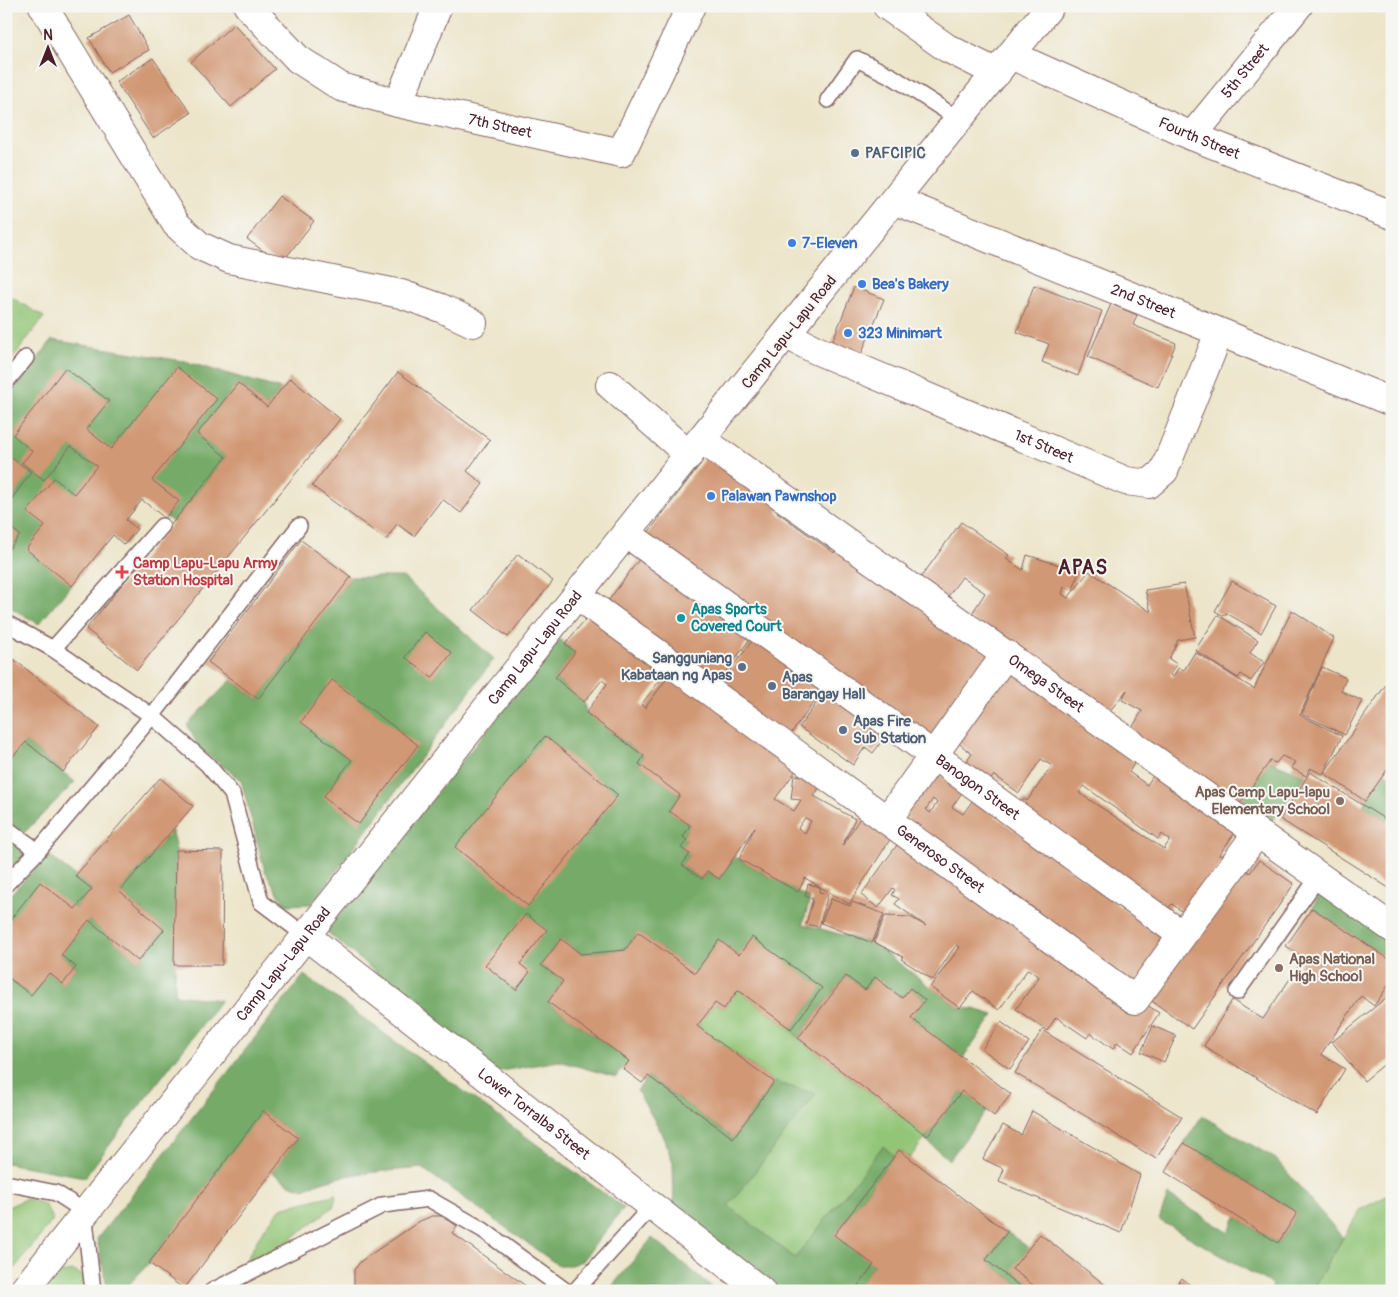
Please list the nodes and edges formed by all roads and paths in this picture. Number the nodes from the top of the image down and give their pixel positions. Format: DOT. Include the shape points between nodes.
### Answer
graph roads {
  1 [pos="43,6"];
  2 [pos="248,6"];
  3 [pos="438,6"];
  4 [pos="690,6"];
  5 [pos="887,6"];
  6 [pos="1050,6"];
  7 [pos="1298,6"];
  8 [pos="1004,64"];
  9 [pos="828,100"];
  10 [pos="398,103"];
  11 [pos="960,120"];
  12 [pos="1192,136"];
  13 [pos="894,200"];
  14 [pos="1392,214"];
  15 [pos="473,323"];
  16 [pos="1218,333"];
  17 [pos="787,335"];
  18 [pos="26,358"];
  19 [pos="6,382"];
  20 [pos="610,385"];
  21 [pos="1392,402"];
  22 [pos="695,447"];
  23 [pos="162,526"];
  24 [pos="299,526"];
  25 [pos="626,533"];
  26 [pos="577,595"];
  27 [pos="6,623"];
  28 [pos="53,649"];
  29 [pos="1006,654"];
  30 [pos="152,716"];
  31 [pos="934,756"];
  32 [pos="887,820"];
  33 [pos="6,828"];
  34 [pos="1257,833"];
  35 [pos="38,851"];
  36 [pos="1319,876"];
  37 [pos="6,884"];
  38 [pos="1392,928"];
  39 [pos="1182,935"];
  40 [pos="306,936"];
  41 [pos="1237,992"];
  42 [pos="6,1183"];
  43 [pos="652,1206"];
  44 [pos="84,1211"];
  45 [pos="22,1291"];
  46 [pos="93,1291"];
  47 [pos="212,1291"];
  48 [pos="566,1291"];
  49 [pos="575,1291"];
  50 [pos="761,1291"];
  1 -- 15 [label="street" via="176,224 200,246 229,258 401,294"];
  2 -- 10 [label="street, 7th Street" via="298,59 341,87"];
  3 -- 10 [label="street"];
  4 -- 10 [label="street, 7th Street" via="621,153"];
  5 -- 8 [label="street, Fourth Street" via="947,48"];
  6 -- 8 [label="street, Camp Lapu-Lapu Road"];
  7 -- 12 [label="street, 5th Street"];
  8 -- 11 [label="street, Camp Lapu-Lapu Road"];
  8 -- 12 [label="street, Fourth Street"];
  9 -- 11 [label="lane" via="857,59 910,87"];
  11 -- 13 [label="street, Camp Lapu-Lapu Road"];
  12 -- 14 [label="street, Fourth Street"];
  13 -- 16 [label="street, 2nd Street"];
  13 -- 17 [label="street, Camp Lapu-Lapu Road"];
  16 -- 17 [label="street, 1st Street" via="1164,471 1149,484 1126,481"];
  16 -- 21 [label="street, 2nd Street"];
  17 -- 22 [label="street, Camp Lapu-Lapu Road"];
  18 -- 19 [label="lane"];
  20 -- 22 [label="street, Omega Street"];
  22 -- 25 [label="street, Camp Lapu-Lapu Road"];
  22 -- 29 [label="street, Omega Street"];
  23 -- 28 [label="lane"];
  24 -- 30 [label="lane"];
  25 -- 26 [label="street, Camp Lapu-Lapu Road"];
  25 -- 31 [label="street, Banogon Street"];
  26 -- 32 [label="street, Generoso Street"];
  26 -- 40 [label="street, Camp Lapu-Lapu Road"];
  27 -- 28 [label="lane"];
  28 -- 30 [label="lane"];
  29 -- 31 [label="street"];
  29 -- 34 [label="street, Omega Street"];
  30 -- 35 [label="lane"];
  30 -- 40 [label="lane" via="207,764 232,794 261,902"];
  31 -- 32 [label="street"];
  31 -- 39 [label="street, Banogon Street"];
  32 -- 39 [label="street, Generoso Street" via="1135,1000"];
  33 -- 35 [label="lane"];
  34 -- 36 [label="street, Omega Street"];
  34 -- 39 [label="street, Generoso Street"];
  35 -- 37 [label="lane"];
  36 -- 38 [label="street, Omega Street"];
  36 -- 41 [label="lane"];
  40 -- 43 [label="street, Lower Torralba Street"];
  40 -- 44 [label="street, Camp Lapu-Lapu Road"];
  42 -- 44 [label="lane" via="56,1193"];
  43 -- 49 [label="lane"];
  43 -- 50 [label="street, Lower Torralba Street"];
  44 -- 45 [label="street, Camp Lapu-Lapu Road"];
  44 -- 46 [label="lane"];
  47 -- 48 [label="lane" via="382,1205 429,1198 483,1230"];
}
